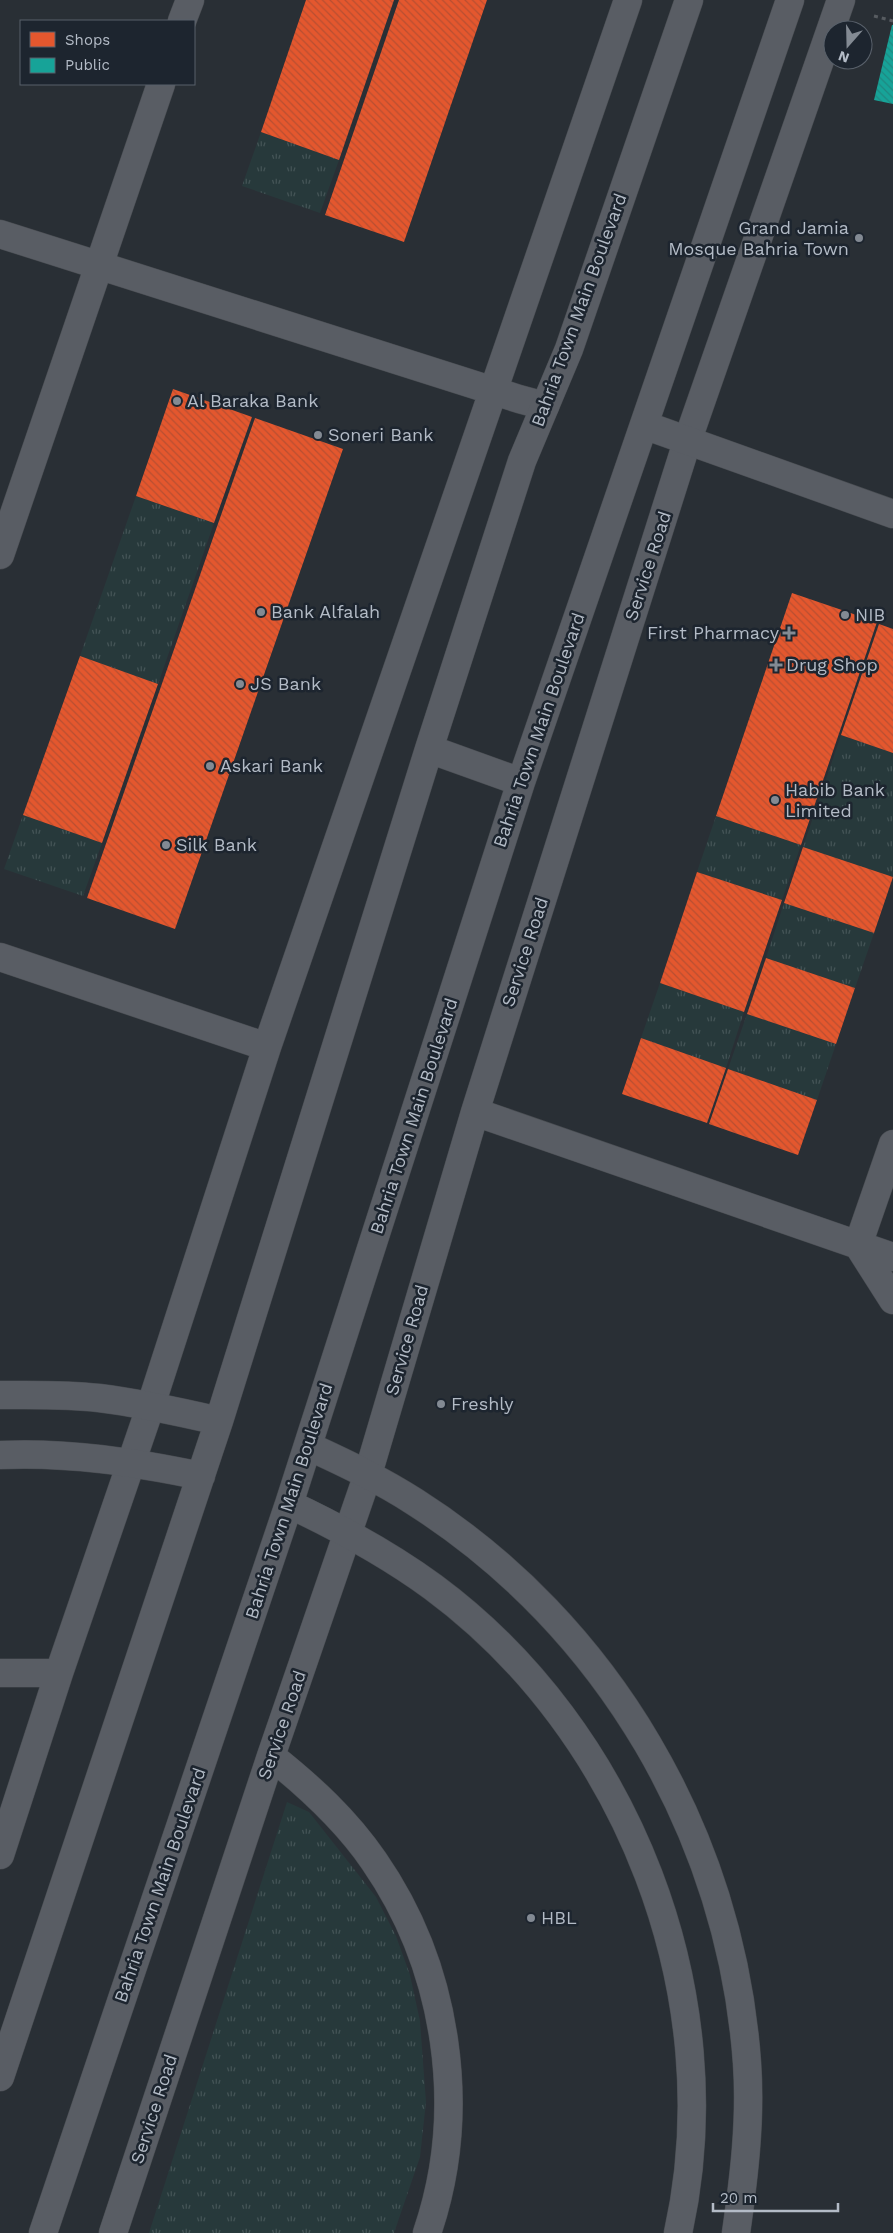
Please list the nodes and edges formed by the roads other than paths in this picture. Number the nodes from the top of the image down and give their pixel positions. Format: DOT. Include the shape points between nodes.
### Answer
graph roads {
  1 [pos="190,0"];
  2 [pos="628,0"];
  3 [pos="689,0"];
  4 [pos="790,0"];
  5 [pos="842,0"];
  6 [pos="182,20"];
  7 [pos="161,85"];
  8 [pos="0,234"];
  9 [pos="98,265"];
  10 [pos="495,390"];
  11 [pos="545,406"];
  12 [pos="644,425"];
  13 [pos="687,442"];
  14 [pos="893,514"];
  15 [pos="0,555"];
  16 [pos="429,749"];
  17 [pos="521,782"];
  18 [pos="0,957"];
  19 [pos="267,1047"];
  20 [pos="475,1112"];
  21 [pos="893,1144"];
  22 [pos="858,1245"];
  23 [pos="893,1257"];
  24 [pos="893,1300"];
  25 [pos="0,1395"];
  26 [pos="151,1405"];
  27 [pos="220,1420"];
  28 [pos="308,1446"];
  29 [pos="0,1455"];
  30 [pos="131,1461"];
  31 [pos="368,1474"];
  32 [pos="201,1476"];
  33 [pos="289,1504"];
  34 [pos="348,1532"];
  35 [pos="0,1673"];
  36 [pos="59,1673"];
  37 [pos="272,1756"];
  38 [pos="0,1854"];
  39 [pos="0,2076"];
  40 [pos="43,2233"];
  41 [pos="113,2233"];
  42 [pos="427,2233"];
  43 [pos="678,2233"];
  44 [pos="736,2233"];
  1 -- 6 [label="street"];
  2 -- 10 [label="street"];
  3 -- 11 [label="street, Bahria Town Main Boulevard" via="569,349"];
  4 -- 12 [label="street, Bahria Town Main Boulevard"];
  5 -- 13 [label="street, Service Road"];
  7 -- 9 [label="street"];
  8 -- 9 [label="street"];
  9 -- 10 [label="street"];
  9 -- 15 [label="street"];
  10 -- 11 [label="street"];
  10 -- 19 [label="street"];
  11 -- 16 [label="street, Bahria Town Main Boulevard" via="522,462"];
  12 -- 13 [label="street"];
  12 -- 17 [label="street, Bahria Town Main Boulevard"];
  13 -- 14 [label="street"];
  13 -- 20 [label="street, Service Road"];
  16 -- 17 [label="street"];
  16 -- 27 [label="street, Bahria Town Main Boulevard"];
  17 -- 28 [label="street, Bahria Town Main Boulevard"];
  18 -- 19 [label="street"];
  19 -- 26 [label="street"];
  20 -- 22 [label="street"];
  20 -- 31 [label="street, Service Road"];
  21 -- 22 [label="street"];
  22 -- 23 [label="street"];
  22 -- 24 [label="street"];
  25 -- 26 [label="street" via="44,1394"];
  26 -- 27 [label="street"];
  26 -- 30 [label="street"];
  27 -- 32 [label="street, Bahria Town Main Boulevard"];
  28 -- 31 [label="street"];
  28 -- 33 [label="street, Bahria Town Main Boulevard"];
  29 -- 30 [label="street" via="80,1455"];
  30 -- 32 [label="street"];
  30 -- 36 [label="street"];
  31 -- 34 [label="street, Service Road"];
  31 -- 44 [label="street" via="463,1535 547,1610 619,1696 650,1744 676,1794 699,1846 717,1899 732,1954 741,2009 747,2064 748,2121"];
  32 -- 39 [label="street, Bahria Town Main Boulevard"];
  33 -- 34 [label="street"];
  33 -- 40 [label="street, Bahria Town Main Boulevard"];
  34 -- 37 [label="street, Service Road"];
  34 -- 43 [label="street" via="434,1588 511,1656 576,1735 627,1823 664,1919 685,2018 691,2120 688,2171"];
  35 -- 36 [label="street"];
  36 -- 38 [label="street"];
  37 -- 41 [label="street, Service Road"];
  37 -- 42 [label="street" via="342,1820 374,1861 401,1906 423,1954 438,2004 449,2108 445,2160 435,2211"];
}
